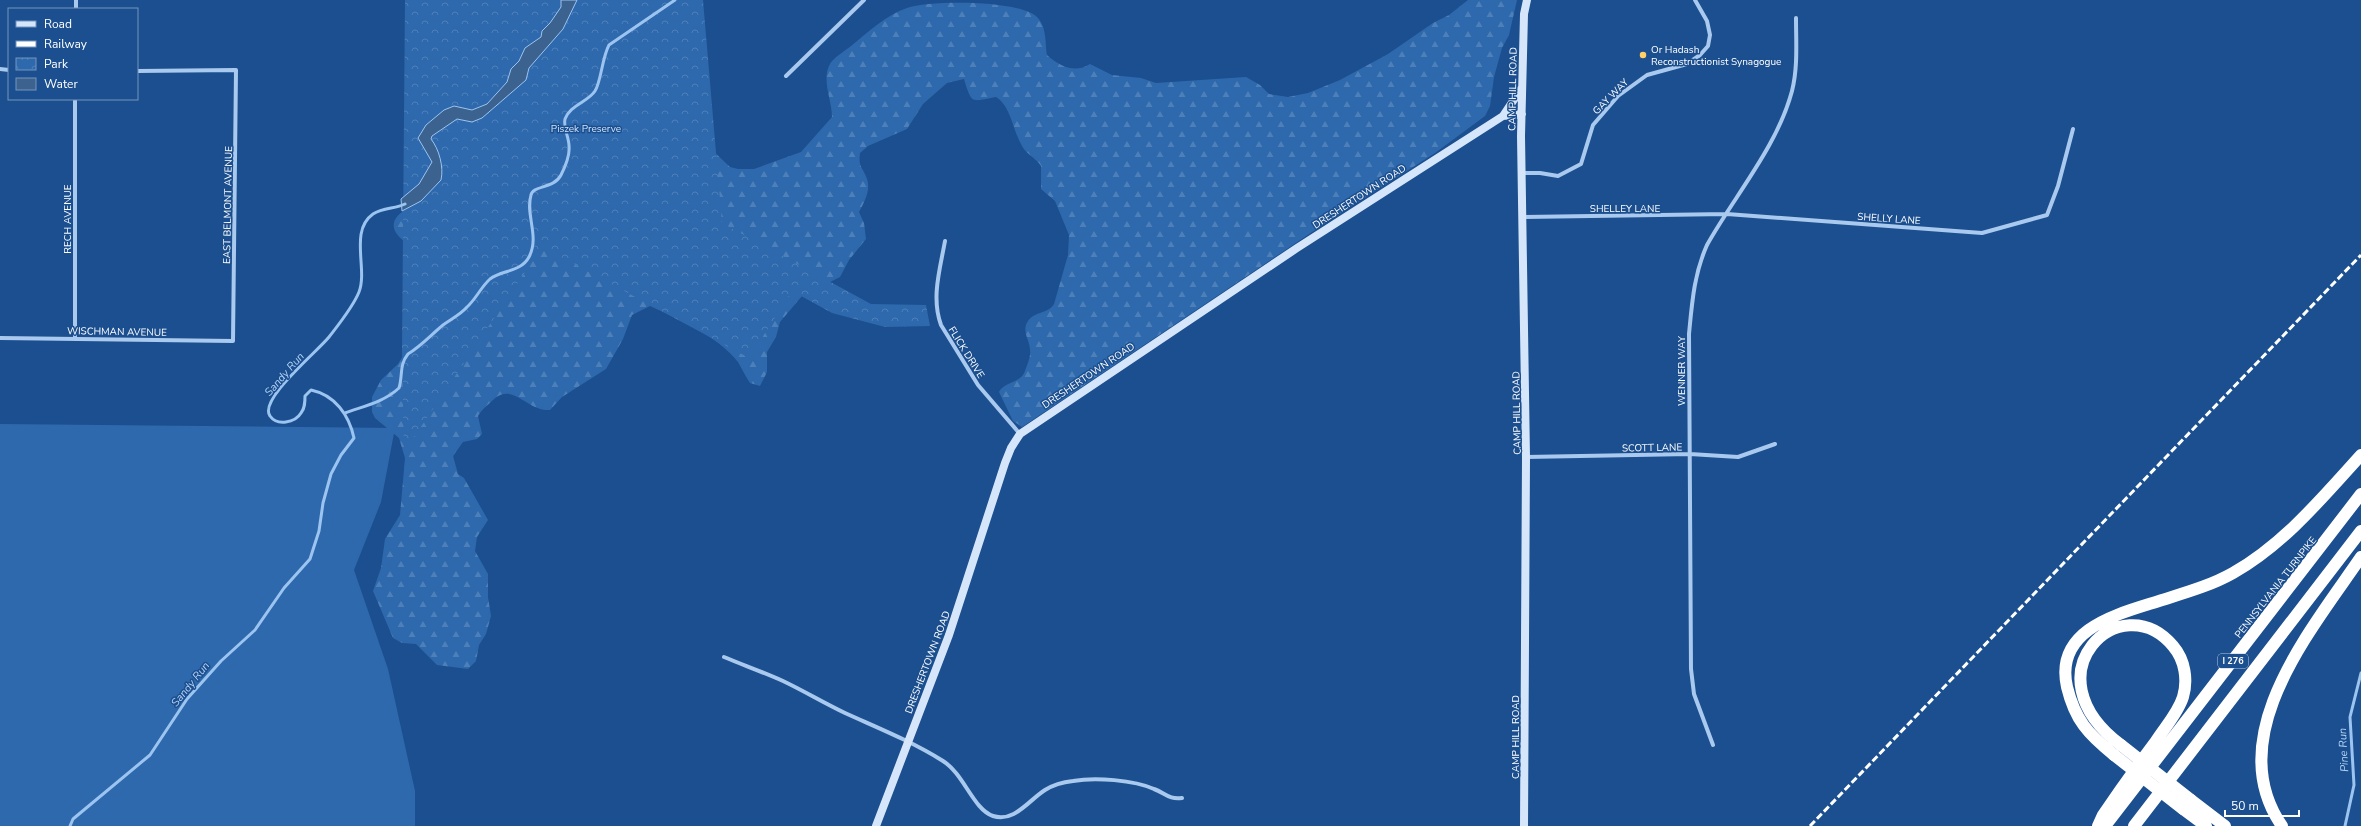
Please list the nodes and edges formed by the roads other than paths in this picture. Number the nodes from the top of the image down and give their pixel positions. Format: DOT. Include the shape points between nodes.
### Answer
graph roads {
  1 [pos="864,0"];
  2 [pos="1527,0"];
  3 [pos="1695,0"];
  4 [pos="1796,18"];
  5 [pos="138,71"];
  6 [pos="786,76"];
  7 [pos="1522,87"];
  8 [pos="76,100"];
  9 [pos="1522,114"];
  10 [pos="1503,116"];
  11 [pos="2073,129"];
  12 [pos="1522,173"];
  13 [pos="1727,214"];
  14 [pos="1523,217"];
  15 [pos="945,241"];
  16 [pos="0,338"];
  17 [pos="75,339"];
  18 [pos="233,341"];
  19 [pos="1020,434"];
  20 [pos="1775,444"];
  21 [pos="1690,454"];
  22 [pos="2361,455"];
  23 [pos="1526,457"];
  24 [pos="2361,494"];
  25 [pos="2361,531"];
  26 [pos="2361,557"];
  27 [pos="724,657"];
  28 [pos="908,740"];
  29 [pos="1713,745"];
  30 [pos="2117,750"];
  31 [pos="1182,798"];
  32 [pos="2187,805"];
  33 [pos="876,826"];
  34 [pos="1524,826"];
  35 [pos="2098,826"];
  36 [pos="2105,826"];
  37 [pos="2134,826"];
  38 [pos="2206,826"];
  39 [pos="2225,826"];
  40 [pos="2282,826"];
  1 -- 6 [label="street"];
  2 -- 7 [label="street, CAMP HILL ROAD" via="1524,14"];
  3 -- 12 [label="street, GAY WAY" via="1707,21 1710,34 1708,46 1700,55 1687,64 1647,75 1618,96 1593,125 1581,164 1558,176"];
  4 -- 13 [label="street, WENNER WAY" via="1797,60 1792,91 1769,143"];
  5 -- 18 [label="street, EAST BELMONT AVENUE" via="236,70"];
  7 -- 9 [label="street, CAMP HILL ROAD"];
  7 -- 10 [label="street"];
  8 -- 17 [label="street, RECH AVENUE"];
  9 -- 10 [label="street, DRESHERTOWN ROAD"];
  9 -- 12 [label="street, CAMP HILL ROAD"];
  10 -- 19 [label="street, DRESHERTOWN ROAD" via="1290,252"];
  11 -- 13 [label="street, SHELLY LANE" via="2058,186 2047,215 1982,233"];
  12 -- 14 [label="street, CAMP HILL ROAD"];
  13 -- 14 [label="street, SHELLEY LANE"];
  13 -- 21 [label="street, WENNER WAY" via="1706,245 1692,302 1689,334"];
  14 -- 23 [label="street, CAMP HILL ROAD"];
  15 -- 19 [label="street, FLICK DRIVE" via="936,293 941,325 978,385"];
  16 -- 17 [label="street, WISCHMAN AVENUE"];
  17 -- 18 [label="street, WISCHMAN AVENUE"];
  19 -- 28 [label="street, DRESHERTOWN ROAD" via="1005,463 949,635"];
  20 -- 21 [label="street, SCOTT LANE" via="1738,457"];
  21 -- 23 [label="street, SCOTT LANE"];
  21 -- 29 [label="street, WENNER WAY" via="1691,669 1694,694"];
  22 -- 30 [label="highway" via="2294,528 2233,574 2200,588 2114,615 2089,629 2082,636 2073,647 2066,669 2070,703 2088,732"];
  23 -- 34 [label="street, CAMP HILL ROAD"];
  24 -- 36 [label="highway, PENNSYLVANIA TURNPIKE / I 276"];
  25 -- 37 [label="highway, I 276"];
  26 -- 40 [label="highway" via="2306,638 2280,682 2270,711 2264,735 2262,769 2266,795"];
  27 -- 28 [label="street"];
  28 -- 31 [label="street" via="954,768 983,810 1001,817 1019,811 1044,790 1076,780 1135,783 1155,789 1174,799"];
  28 -- 33 [label="street, DRESHERTOWN ROAD"];
  30 -- 32 [label="highway, bridge"];
  30 -- 35 [label="highway" via="2092,717 2084,701 2080,674 2087,650 2103,634 2122,626 2145,627 2161,634 2176,649 2182,660 2185,687 2176,712 2103,815"];
  32 -- 38 [label="highway"];
  32 -- 39 [label="highway"];
}
